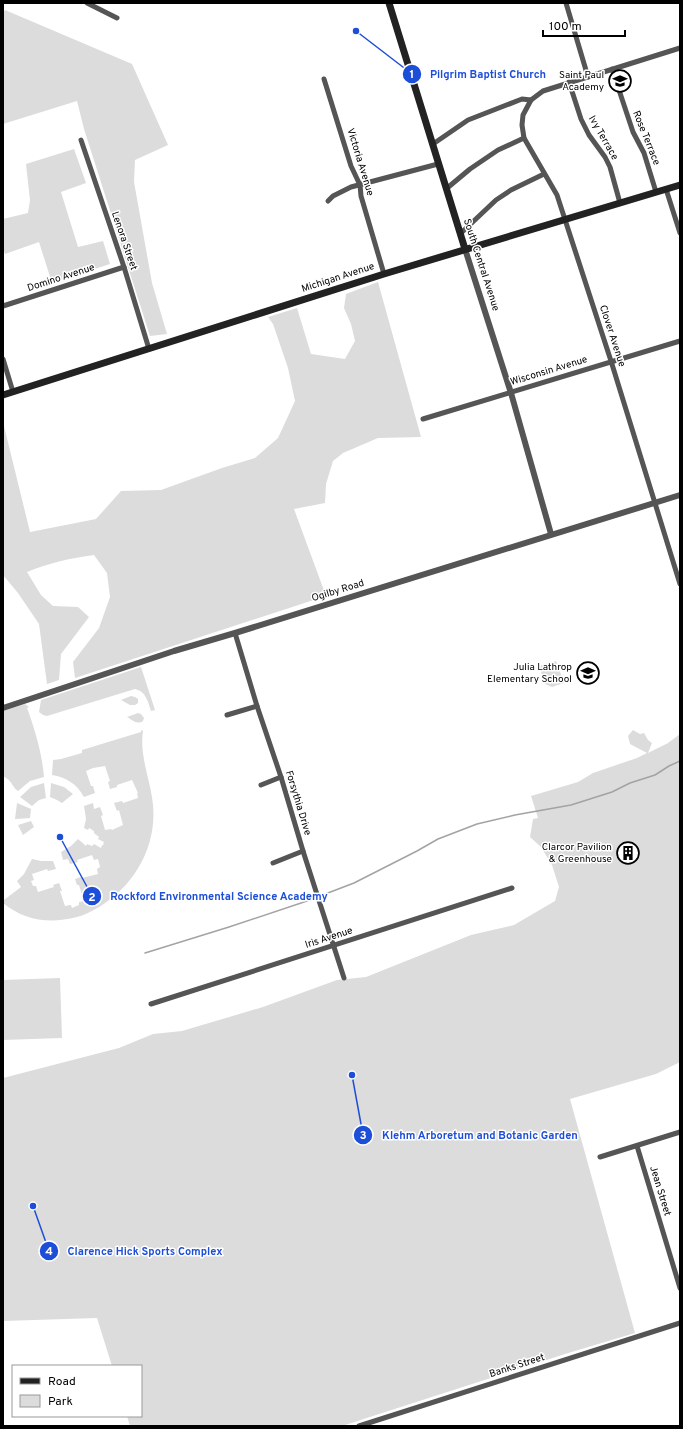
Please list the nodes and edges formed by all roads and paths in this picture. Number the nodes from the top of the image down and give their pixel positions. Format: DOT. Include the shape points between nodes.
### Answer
graph roads {
  1 [pos="87,3"];
  2 [pos="389,3"];
  3 [pos="566,3"];
  4 [pos="117,18"];
  5 [pos="680,48"];
  6 [pos="612,69"];
  7 [pos="588,77"];
  8 [pos="324,79"];
  9 [pos="569,82"];
  10 [pos="531,100"];
  11 [pos="524,138"];
  12 [pos="81,140"];
  13 [pos="433,144"];
  14 [pos="438,164"];
  15 [pos="544,174"];
  16 [pos="360,185"];
  17 [pos="680,185"];
  18 [pos="446,189"];
  19 [pos="666,189"];
  20 [pos="656,192"];
  21 [pos="328,200"];
  22 [pos="620,203"];
  23 [pos="564,220"];
  24 [pos="680,232"];
  25 [pos="460,234"];
  26 [pos="465,249"];
  27 [pos="124,267"];
  28 [pos="384,274"];
  29 [pos="3,306"];
  30 [pos="680,341"];
  31 [pos="149,349"];
  32 [pos="3,359"];
  33 [pos="611,361"];
  34 [pos="13,392"];
  35 [pos="510,393"];
  36 [pos="3,395"];
  37 [pos="424,420"];
  38 [pos="680,495"];
  39 [pos="654,503"];
  40 [pos="551,534"];
  41 [pos="680,584"];
  42 [pos="235,633"];
  43 [pos="257,706"];
  44 [pos="3,708"];
  45 [pos="226,715"];
  46 [pos="281,777"];
  47 [pos="261,785"];
  48 [pos="303,851"];
  49 [pos="273,863"];
  50 [pos="512,888"];
  51 [pos="334,946"];
  52 [pos="344,978"];
  53 [pos="151,1004"];
  54 [pos="680,1132"];
  55 [pos="637,1146"];
  56 [pos="600,1157"];
  57 [pos="680,1288"];
  58 [pos="680,1323"];
  59 [pos="359,1426"];
  1 -- 4 [label="street"];
  2 -- 13 [label="main road, South Central Avenue"];
  3 -- 7 [label="street"];
  5 -- 6 [label="street"];
  6 -- 7 [label="street"];
  6 -- 20 [label="street, Rose Terrace" via="632,132 644,153"];
  7 -- 9 [label="street"];
  8 -- 16 [label="street, Victoria Avenue" via="351,166"];
  9 -- 10 [label="street" via="542,91"];
  9 -- 22 [label="street, Ivy Terrace" via="581,119 610,167"];
  10 -- 11 [label="street, Clover Avenue" via="523,115"];
  10 -- 13 [label="street" via="522,99 468,120"];
  11 -- 15 [label="street, Clover Avenue"];
  11 -- 18 [label="street" via="498,150"];
  12 -- 27 [label="street, Lenora Street"];
  13 -- 14 [label="main road, South Central Avenue"];
  14 -- 16 [label="street"];
  14 -- 18 [label="main road, South Central Avenue"];
  15 -- 23 [label="street, Clover Avenue" via="557,195"];
  15 -- 25 [label="street" via="496,200"];
  16 -- 21 [label="street" via="350,187"];
  16 -- 28 [label="street, Victoria Avenue"];
  17 -- 19 [label="main road, Michigan Avenue"];
  18 -- 25 [label="main road, South Central Avenue"];
  19 -- 20 [label="main road, Michigan Avenue"];
  19 -- 24 [label="street"];
  20 -- 22 [label="main road, Michigan Avenue"];
  22 -- 23 [label="main road, Michigan Avenue"];
  23 -- 26 [label="main road, Michigan Avenue"];
  23 -- 33 [label="street, Clover Avenue"];
  25 -- 26 [label="main road, South Central Avenue"];
  26 -- 28 [label="main road, Michigan Avenue"];
  26 -- 35 [label="street, South Central Avenue"];
  27 -- 29 [label="street, Domino Avenue"];
  27 -- 31 [label="street, Lenora Street"];
  28 -- 31 [label="main road, Michigan Avenue"];
  30 -- 33 [label="street, Wisconsin Avenue"];
  31 -- 34 [label="main road, Michigan Avenue"];
  32 -- 34 [label="street"];
  33 -- 35 [label="street, Wisconsin Avenue"];
  33 -- 39 [label="street, Clover Avenue"];
  34 -- 36 [label="main road, Michigan Avenue"];
  35 -- 37 [label="street, Wisconsin Avenue"];
  35 -- 40 [label="street, South Central Avenue"];
  38 -- 39 [label="street, Ogilby Road"];
  39 -- 40 [label="street, Ogilby Road"];
  39 -- 41 [label="street, Clover Avenue"];
  40 -- 42 [label="street, Ogilby Road"];
  42 -- 43 [label="street, Forsythia Drive"];
  42 -- 44 [label="street, Ogilby Road"];
  43 -- 45 [label="street"];
  43 -- 46 [label="street, Forsythia Drive"];
  46 -- 47 [label="street"];
  46 -- 48 [label="street, Forsythia Drive"];
  48 -- 49 [label="street"];
  48 -- 51 [label="street, Forsythia Drive"];
  50 -- 51 [label="street, Iris Avenue"];
  51 -- 52 [label="street, Forsythia Drive"];
  51 -- 53 [label="street, Iris Avenue"];
  54 -- 55 [label="street"];
  55 -- 56 [label="street"];
  55 -- 57 [label="street, Jean Street"];
  58 -- 59 [label="street, Banks Street"];
}
